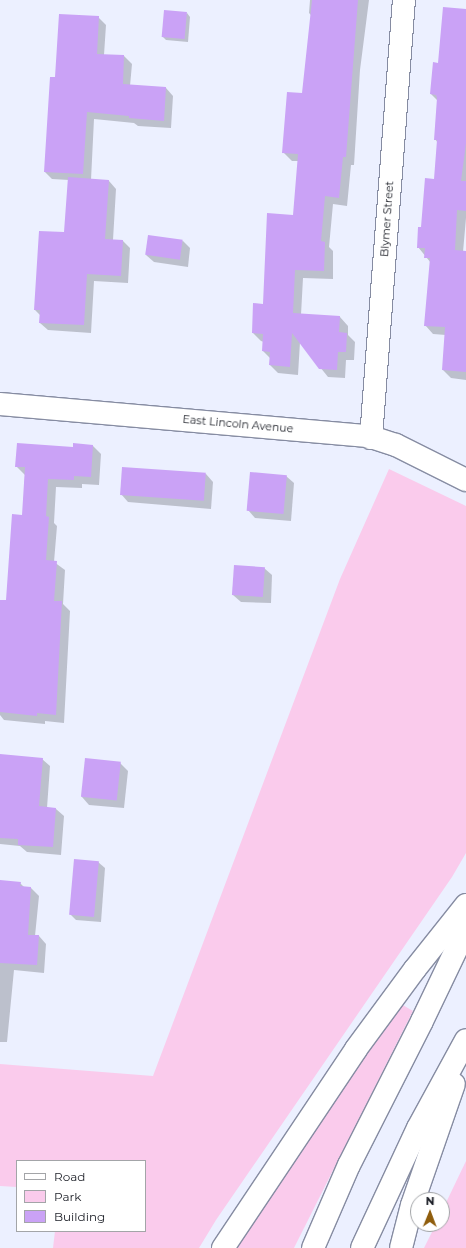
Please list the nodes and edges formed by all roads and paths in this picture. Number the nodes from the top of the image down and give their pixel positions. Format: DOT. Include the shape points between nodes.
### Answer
graph roads {
  1 [pos="404,0"];
  2 [pos="0,404"];
  3 [pos="371,438"];
  4 [pos="466,480"];
  5 [pos="466,905"];
  6 [pos="466,929"];
  7 [pos="466,1040"];
  8 [pos="466,1050"];
  9 [pos="223,1248"];
  10 [pos="313,1248"];
  11 [pos="362,1248"];
  12 [pos="401,1248"];
  1 -- 3 [label="main road, Blymer Street"];
  2 -- 3 [label="main road, East Lincoln Avenue" via="252,425"];
  3 -- 4 [label="main road, East Lincoln Avenue" via="396,445"];
  5 -- 9 [label="main road" via="356,1049"];
  6 -- 10 [label="main road" via="350,1165"];
  7 -- 11 [label="main road" via="418,1128"];
  8 -- 12 [label="main road" via="412,1205"];
}
